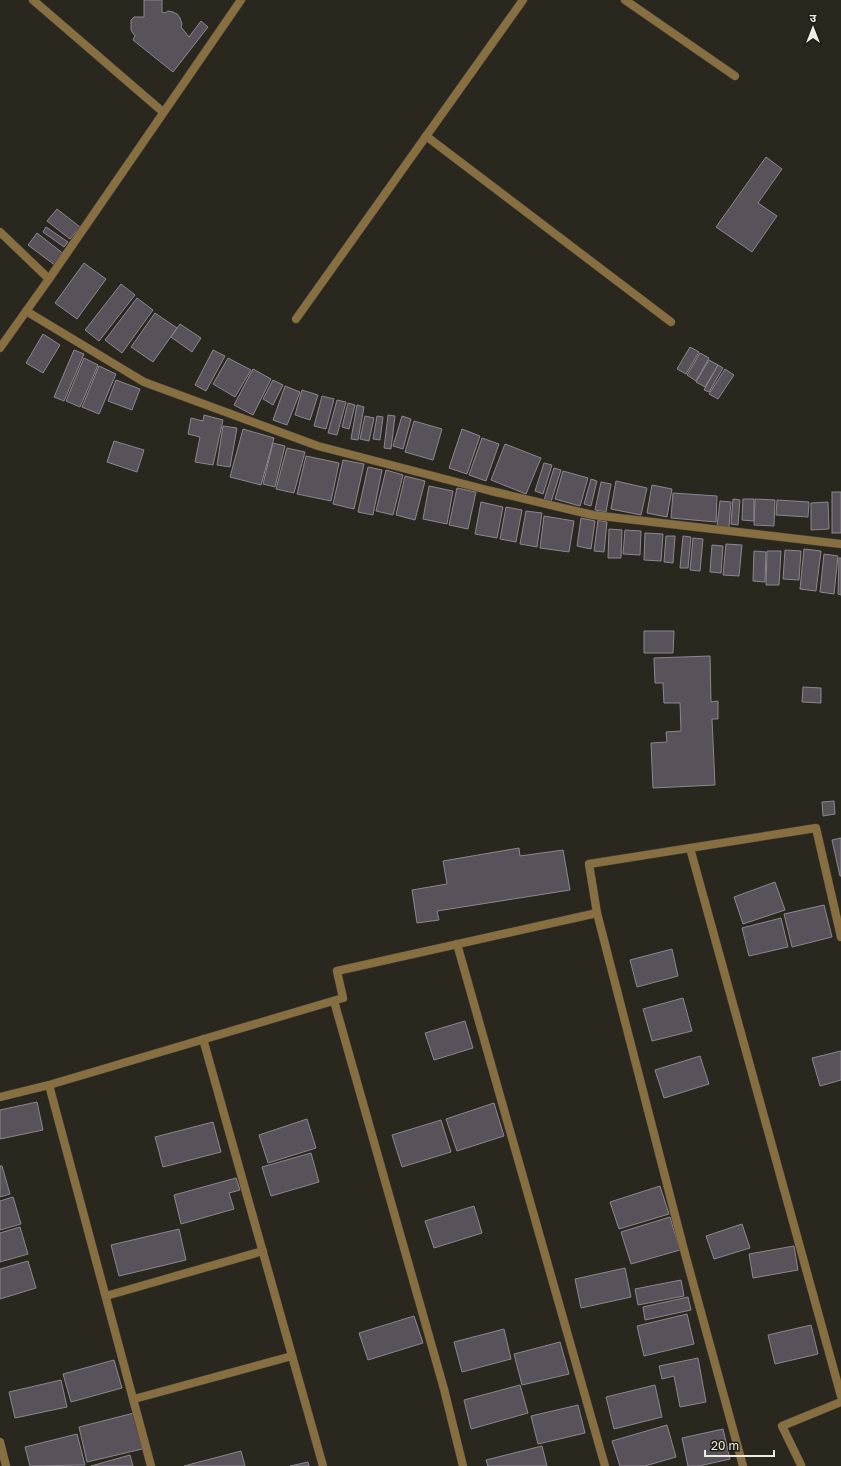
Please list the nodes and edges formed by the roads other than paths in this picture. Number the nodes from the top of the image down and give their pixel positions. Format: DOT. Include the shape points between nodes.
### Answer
graph roads {
  1 [pos="33,0"];
  2 [pos="241,0"];
  3 [pos="523,0"];
  4 [pos="625,0"];
  5 [pos="735,76"];
  6 [pos="163,112"];
  7 [pos="426,136"];
  8 [pos="0,232"];
  9 [pos="49,279"];
  10 [pos="26,311"];
  11 [pos="296,319"];
  12 [pos="671,322"];
  13 [pos="0,348"];
  14 [pos="841,544"];
  15 [pos="690,848"];
  16 [pos="597,913"];
  17 [pos="841,937"];
  18 [pos="456,944"];
  19 [pos="334,1001"];
  20 [pos="204,1039"];
  21 [pos="49,1085"];
  22 [pos="0,1097"];
  23 [pos="263,1251"];
  24 [pos="106,1296"];
  25 [pos="292,1356"];
  26 [pos="841,1396"];
  27 [pos="134,1399"];
  28 [pos="841,1402"];
  29 [pos="0,1442"];
  30 [pos="6,1466"];
  31 [pos="151,1466"];
  32 [pos="323,1466"];
  33 [pos="463,1466"];
  34 [pos="605,1466"];
  35 [pos="742,1466"];
  36 [pos="800,1466"];
  1 -- 6 [label="street"];
  2 -- 6 [label="street"];
  3 -- 7 [label="street"];
  4 -- 5 [label="street"];
  6 -- 9 [label="street"];
  7 -- 11 [label="street"];
  7 -- 12 [label="street"];
  8 -- 9 [label="street"];
  9 -- 10 [label="street"];
  10 -- 13 [label="street"];
  10 -- 14 [label="street" via="144,382 318,446 593,515"];
  15 -- 16 [label="street" via="590,864"];
  15 -- 17 [label="street" via="816,828"];
  15 -- 26 [label="street"];
  16 -- 18 [label="street"];
  16 -- 35 [label="street"];
  18 -- 19 [label="street" via="337,971 343,998"];
  18 -- 34 [label="street"];
  19 -- 20 [label="street"];
  19 -- 33 [label="street" via="442,1381"];
  20 -- 21 [label="street"];
  20 -- 23 [label="street"];
  21 -- 22 [label="street"];
  21 -- 24 [label="street"];
  23 -- 24 [label="street"];
  23 -- 25 [label="street"];
  24 -- 27 [label="street"];
  25 -- 27 [label="street"];
  25 -- 32 [label="street"];
  27 -- 31 [label="street"];
  28 -- 36 [label="street" via="782,1426"];
  29 -- 30 [label="street"];
}
